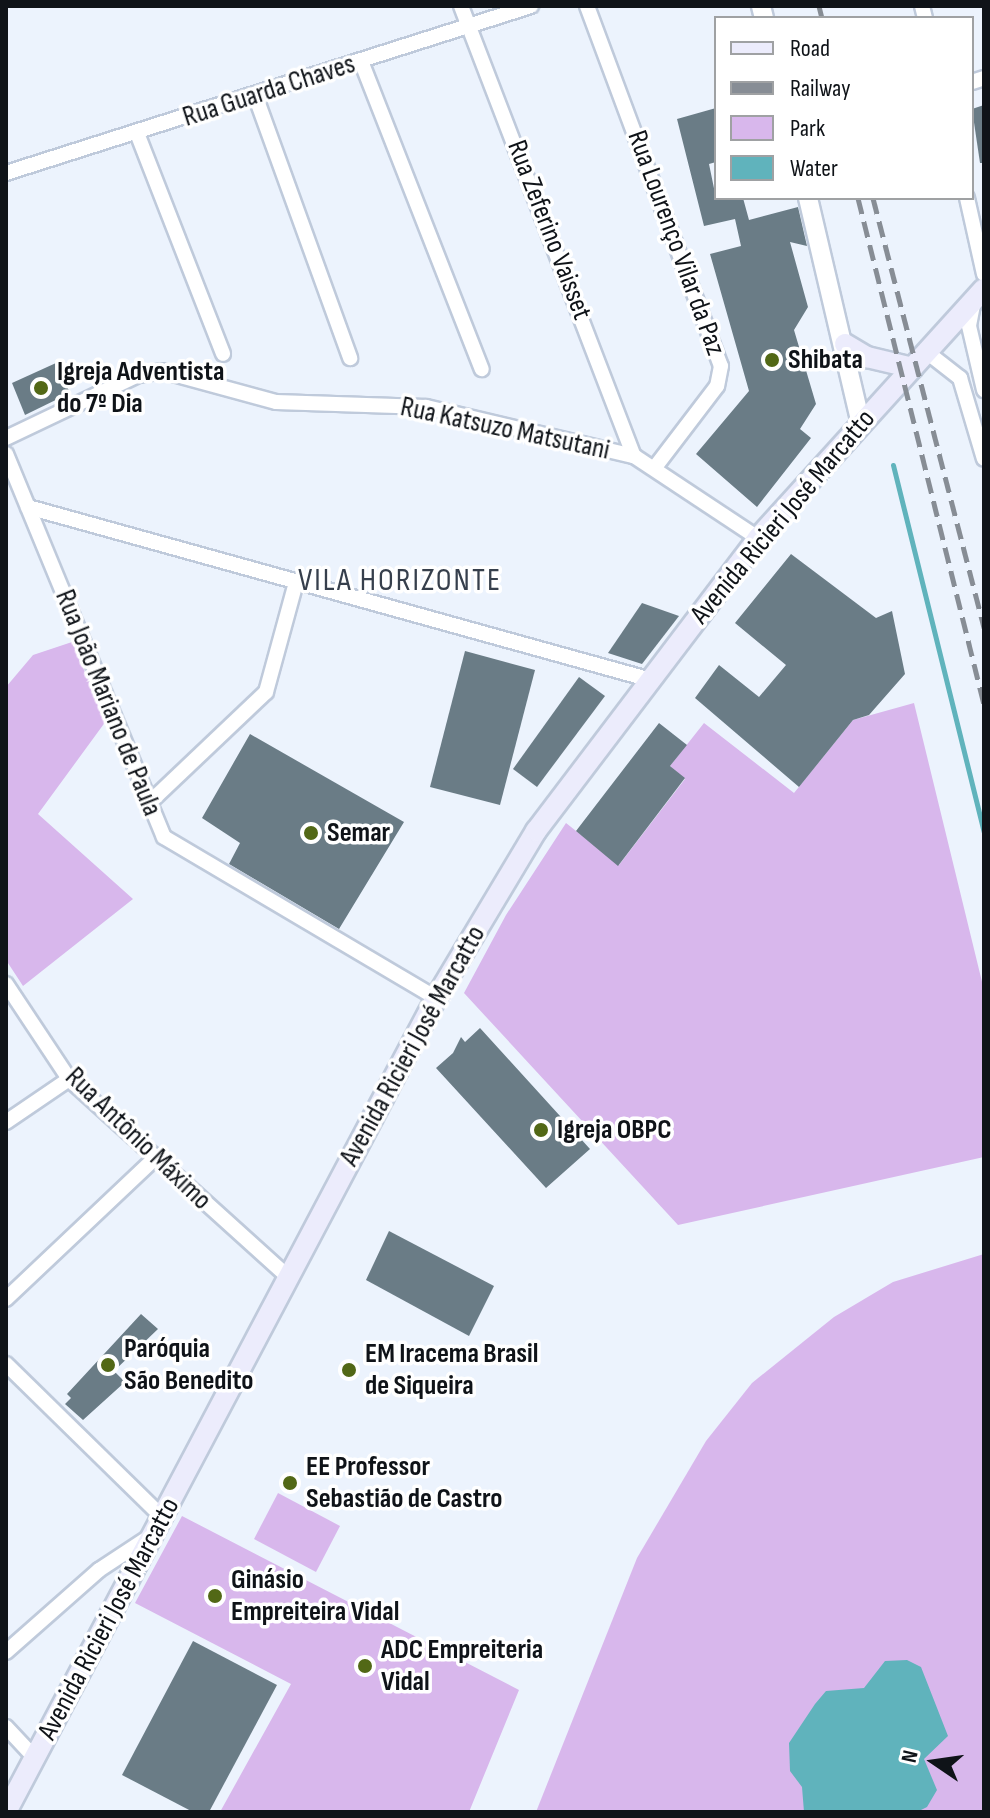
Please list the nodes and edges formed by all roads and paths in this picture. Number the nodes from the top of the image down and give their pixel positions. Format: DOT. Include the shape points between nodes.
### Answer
graph roads {
  1 [pos="461,6"];
  2 [pos="531,6"];
  3 [pos="587,6"];
  4 [pos="472,25"];
  5 [pos="361,61"];
  6 [pos="255,95"];
  7 [pos="137,133"];
  8 [pos="6,173"];
  9 [pos="809,200"];
  10 [pos="967,200"];
  11 [pos="984,274"];
  12 [pos="980,293"];
  13 [pos="845,344"];
  14 [pos="928,353"];
  15 [pos="223,354"];
  16 [pos="350,358"];
  17 [pos="913,368"];
  18 [pos="482,369"];
  19 [pos="984,390"];
  20 [pos="861,424"];
  21 [pos="6,438"];
  22 [pos="6,454"];
  23 [pos="634,456"];
  24 [pos="984,459"];
  25 [pos="656,466"];
  26 [pos="28,507"];
  27 [pos="758,538"];
  28 [pos="296,582"];
  29 [pos="648,679"];
  30 [pos="149,803"];
  31 [pos="6,984"];
  32 [pos="436,998"];
  33 [pos="69,1079"];
  34 [pos="6,1122"];
  35 [pos="154,1159"];
  36 [pos="288,1277"];
  37 [pos="6,1299"];
  38 [pos="6,1364"];
  39 [pos="158,1525"];
  40 [pos="6,1652"];
  41 [pos="6,1727"];
  42 [pos="35,1758"];
  43 [pos="6,1812"];
  1 -- 4 [label="street, Rua Zeferino Vaisset"];
  2 -- 4 [label="street, Rua Guarda Chaves"];
  3 -- 25 [label="street, Rua Lourenço Vilar da Paz" via="721,366 717,386"];
  4 -- 5 [label="street, Rua Guarda Chaves"];
  4 -- 23 [label="street, Rua Zeferino Vaisset"];
  5 -- 6 [label="street, Rua Guarda Chaves"];
  5 -- 18 [label="street"];
  6 -- 7 [label="street, Rua Guarda Chaves"];
  6 -- 16 [label="street"];
  7 -- 8 [label="street, Rua Guarda Chaves"];
  7 -- 15 [label="street"];
  9 -- 13 [label="street"];
  10 -- 11 [label="street"];
  12 -- 14 [label="main road, Avenida Ricieri José Marcatto"];
  12 -- 19 [label="street" via="969,326"];
  13 -- 17 [label="main road" via="867,357"];
  13 -- 20 [label="street"];
  14 -- 17 [label="main road, Avenida Ricieri José Marcatto"];
  14 -- 24 [label="street" via="960,378"];
  17 -- 20 [label="main road, Avenida Ricieri José Marcatto"];
  20 -- 27 [label="main road, Avenida Ricieri José Marcatto"];
  21 -- 23 [label="street, Rua Katsuzo Matsutani" via="138,375 162,371 276,402 426,407"];
  22 -- 26 [label="street, Rua João Mariano de Paula"];
  23 -- 25 [label="street, Rua Katsuzo Matsutani"];
  25 -- 27 [label="street, Rua Katsuzo Matsutani"];
  26 -- 28 [label="street"];
  26 -- 30 [label="street, Rua João Mariano de Paula"];
  27 -- 29 [label="main road, Avenida Ricieri José Marcatto"];
  28 -- 29 [label="street"];
  28 -- 30 [label="street" via="266,692"];
  29 -- 32 [label="main road, Avenida Ricieri José Marcatto" via="554,804"];
  30 -- 32 [label="street, Rua João Mariano de Paula" via="164,837 179,850"];
  31 -- 33 [label="street, Rua Antônio Máximo"];
  32 -- 36 [label="main road, Avenida Ricieri José Marcatto"];
  33 -- 34 [label="street"];
  33 -- 35 [label="street, Rua Antônio Máximo"];
  35 -- 36 [label="street, Rua Antônio Máximo"];
  35 -- 37 [label="street"];
  36 -- 39 [label="main road, Avenida Ricieri José Marcatto"];
  38 -- 39 [label="street"];
  39 -- 40 [label="street"];
  39 -- 42 [label="main road, Avenida Ricieri José Marcatto"];
  41 -- 42 [label="street"];
  42 -- 43 [label="main road, Avenida Ricieri José Marcatto"];
}
